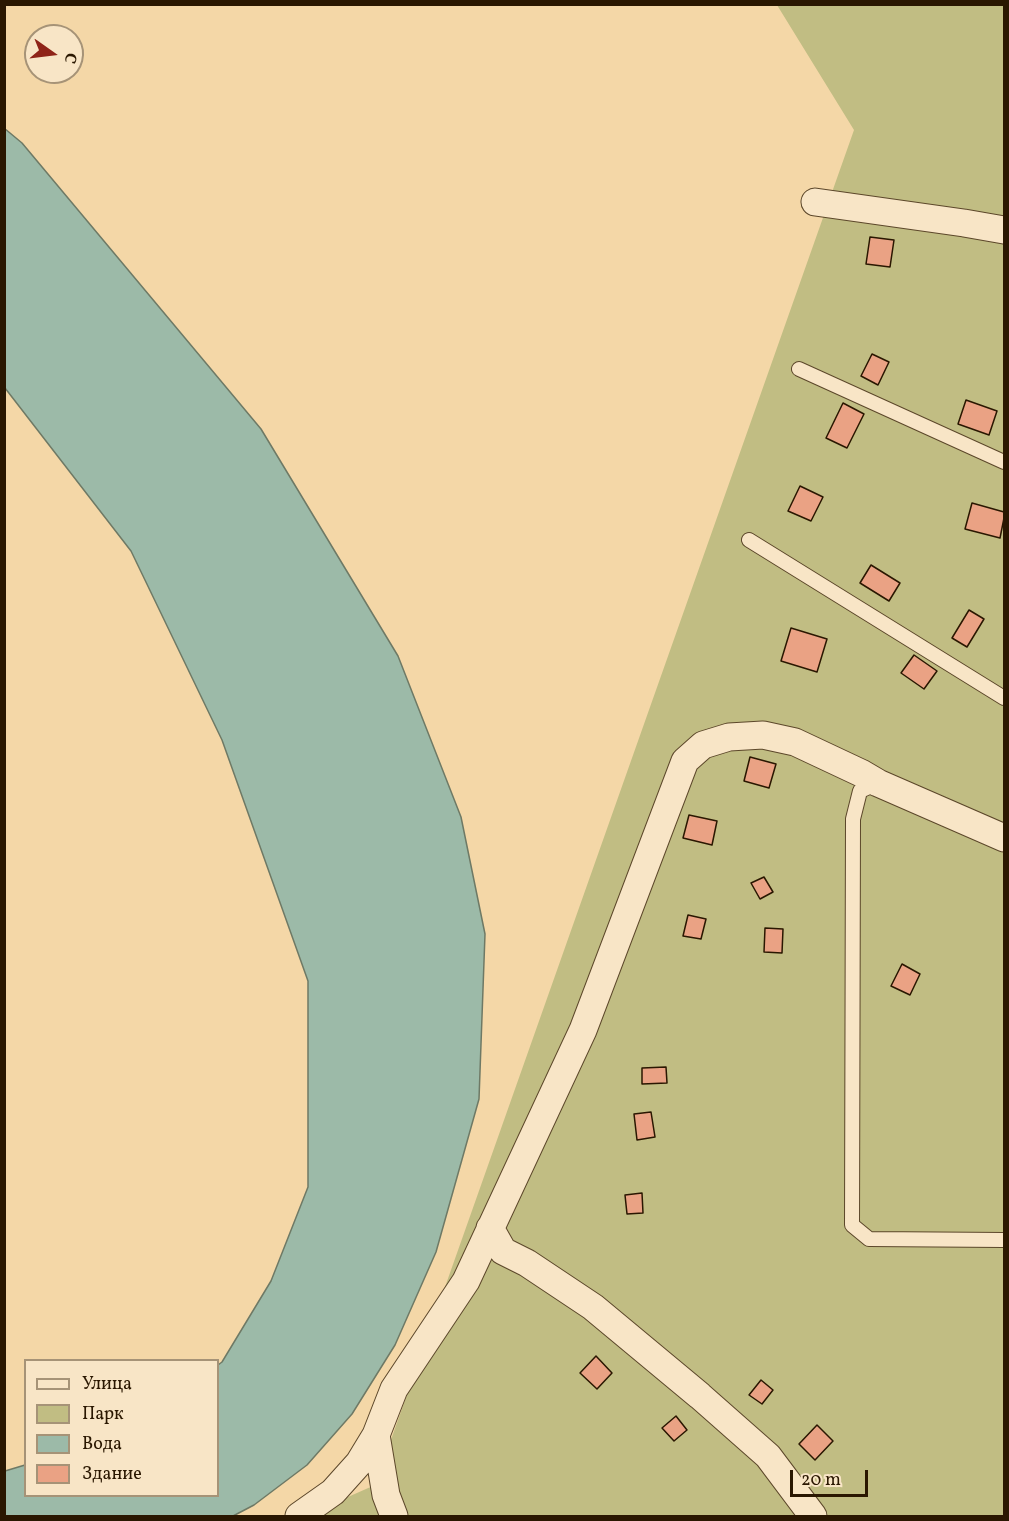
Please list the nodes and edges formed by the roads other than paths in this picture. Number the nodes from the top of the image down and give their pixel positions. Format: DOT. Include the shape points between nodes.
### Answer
graph roads {
  1 [pos="815,202"];
  2 [pos="1005,230"];
  3 [pos="799,369"];
  4 [pos="1005,462"];
  5 [pos="749,540"];
  6 [pos="1005,698"];
  7 [pos="878,783"];
  8 [pos="1005,838"];
  9 [pos="490,1228"];
  10 [pos="1005,1240"];
  11 [pos="376,1435"];
  12 [pos="299,1516"];
  13 [pos="394,1516"];
  14 [pos="813,1516"];
  1 -- 2 [label="street"];
  3 -- 4 [label="lane"];
  5 -- 6 [label="lane"];
  7 -- 8 [label="street"];
  7 -- 9 [label="street" via="795,742 764,735 729,737 703,745 685,761 584,1030"];
  7 -- 10 [label="lane" via="860,791 853,819 852,1225 869,1239"];
  9 -- 11 [label="street" via="466,1281 394,1389"];
  9 -- 14 [label="street" via="503,1251 593,1306 768,1456"];
  11 -- 12 [label="street" via="359,1463 333,1492"];
  11 -- 13 [label="street" via="386,1495"];
}
